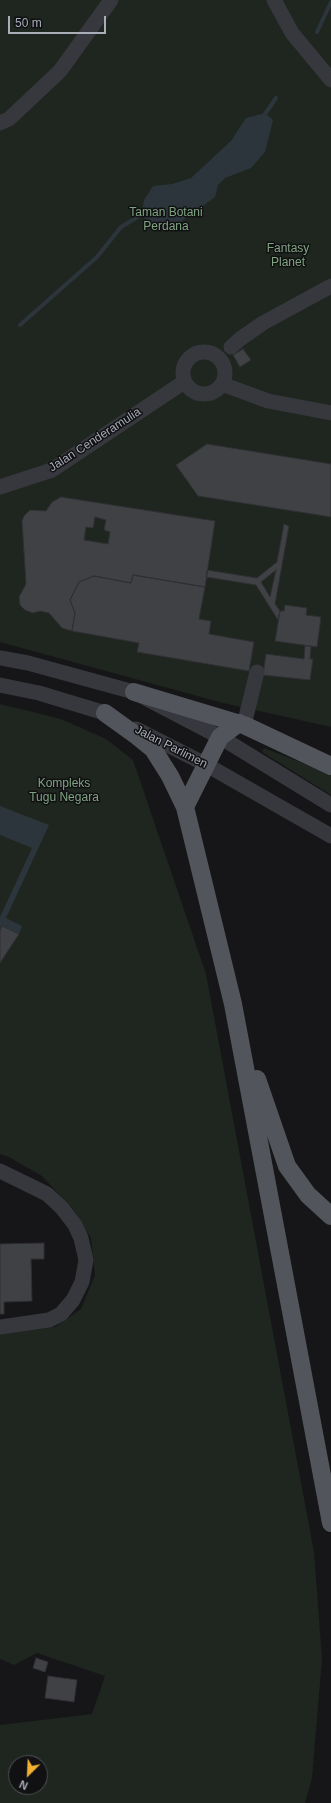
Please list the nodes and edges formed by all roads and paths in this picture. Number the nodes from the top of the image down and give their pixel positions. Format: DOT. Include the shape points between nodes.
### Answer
graph roads {
  1 [pos="111,0"];
  2 [pos="274,0"];
  3 [pos="331,80"];
  4 [pos="0,123"];
  5 [pos="331,286"];
  6 [pos="231,347"];
  7 [pos="184,382"];
  8 [pos="222,384"];
  9 [pos="331,413"];
  10 [pos="0,487"];
  11 [pos="0,658"];
  12 [pos="258,672"];
  13 [pos="0,685"];
  14 [pos="134,692"];
  15 [pos="105,713"];
  16 [pos="241,724"];
  17 [pos="220,737"];
  18 [pos="205,764"];
  19 [pos="331,766"];
  20 [pos="331,805"];
  21 [pos="185,807"];
  22 [pos="331,836"];
  23 [pos="233,1004"];
  24 [pos="0,1172"];
  25 [pos="331,1216"];
  26 [pos="0,1327"];
  27 [pos="331,1523"];
  1 -- 4 [label="street" via="60,71 9,119"];
  2 -- 3 [label="street" via="292,33"];
  5 -- 6 [label="street" via="263,323"];
  7 -- 8 [label="street" via="198,394 216,391"];
  7 -- 8 [label="street" via="184,364 192,356 202,352 214,354 223,364 225,371"];
  7 -- 10 [label="street, Jalan Cenderamulia" via="52,470"];
  8 -- 9 [label="street" via="268,401"];
  11 -- 14 [label="street" via="28,663"];
  12 -- 16 [label="street"];
  13 -- 15 [label="street, Jalan Parlimen" via="39,693"];
  14 -- 16 [label="main road"];
  14 -- 17 [label="street"];
  15 -- 18 [label="street, Jalan Parlimen"];
  15 -- 21 [label="main road" via="153,750 170,776"];
  16 -- 17 [label="main road"];
  16 -- 19 [label="main road"];
  17 -- 18 [label="main road"];
  17 -- 20 [label="street"];
  18 -- 21 [label="main road"];
  18 -- 22 [label="street, Jalan Parlimen"];
  21 -- 23 [label="main road"];
  23 -- 25 [label="main road" via="287,1166 308,1195"];
  23 -- 27 [label="main road"];
  24 -- 26 [label="street" via="47,1194 62,1208 75,1225 86,1260 82,1282 73,1300 61,1314 49,1320"];
}
